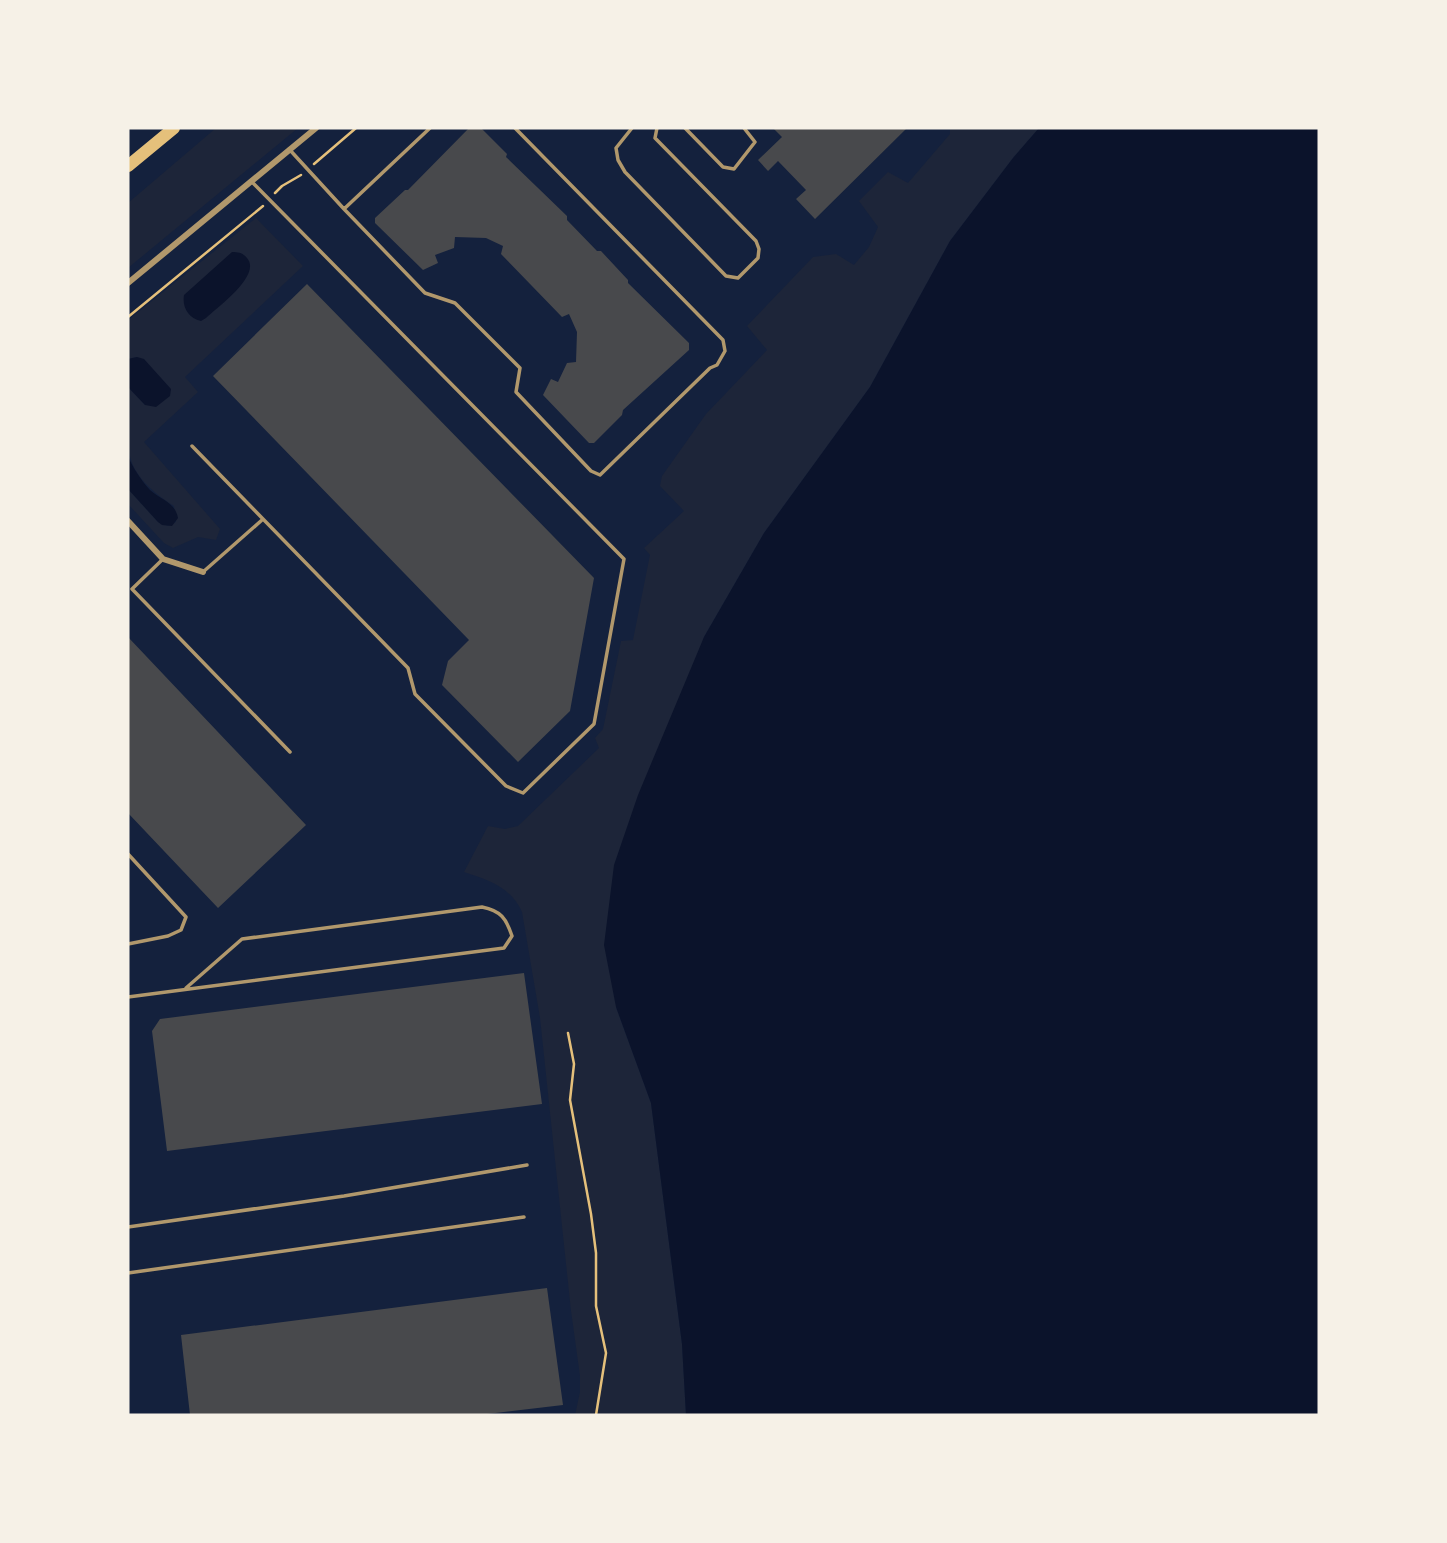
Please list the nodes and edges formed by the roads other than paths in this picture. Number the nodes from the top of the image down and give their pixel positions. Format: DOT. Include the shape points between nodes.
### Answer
graph roads {
  1 [pos="174,128"];
  2 [pos="316,128"];
  3 [pos="430,128"];
  4 [pos="514,128"];
  5 [pos="632,128"];
  6 [pos="657,128"];
  7 [pos="685,128"];
  8 [pos="744,128"];
  9 [pos="289,149"];
  10 [pos="128,166"];
  11 [pos="251,181"];
  12 [pos="344,209"];
  13 [pos="128,283"];
  14 [pos="192,446"];
  15 [pos="262,520"];
  16 [pos="128,521"];
  17 [pos="163,559"];
  18 [pos="203,572"];
  19 [pos="128,584"];
  20 [pos="132,589"];
  21 [pos="290,752"];
  22 [pos="128,854"];
  23 [pos="128,944"];
  24 [pos="186,988"];
  25 [pos="128,997"];
  26 [pos="527,1165"];
  27 [pos="524,1217"];
  28 [pos="128,1227"];
  29 [pos="128,1273"];
  1 -- 10 [label="highway"];
  2 -- 9 [label="street"];
  3 -- 12 [label="lane"];
  4 -- 12 [label="lane" via="723,340 725,351 717,365 600,474 591,471 516,392 520,368 455,303 425,293"];
  5 -- 6 [label="lane" via="616,149 625,172 726,276 738,278 758,258 756,241 655,138"];
  7 -- 8 [label="lane" via="723,167 734,169 755,142"];
  9 -- 11 [label="street"];
  9 -- 12 [label="lane"];
  11 -- 13 [label="street"];
  11 -- 15 [label="lane" via="624,559 594,724 523,793 506,786 415,694 408,668"];
  14 -- 15 [label="lane"];
  15 -- 18 [label="lane"];
  16 -- 17 [label="street"];
  17 -- 18 [label="street"];
  17 -- 20 [label="lane"];
  19 -- 20 [label="lane"];
  20 -- 21 [label="lane"];
  22 -- 23 [label="lane" via="186,917 181,930"];
  24 -- 24 [label="lane" via="504,948 512,936 508,922 495,909 482,907 242,939"];
  24 -- 25 [label="lane"];
  26 -- 28 [label="lane"];
  27 -- 29 [label="lane"];
}
